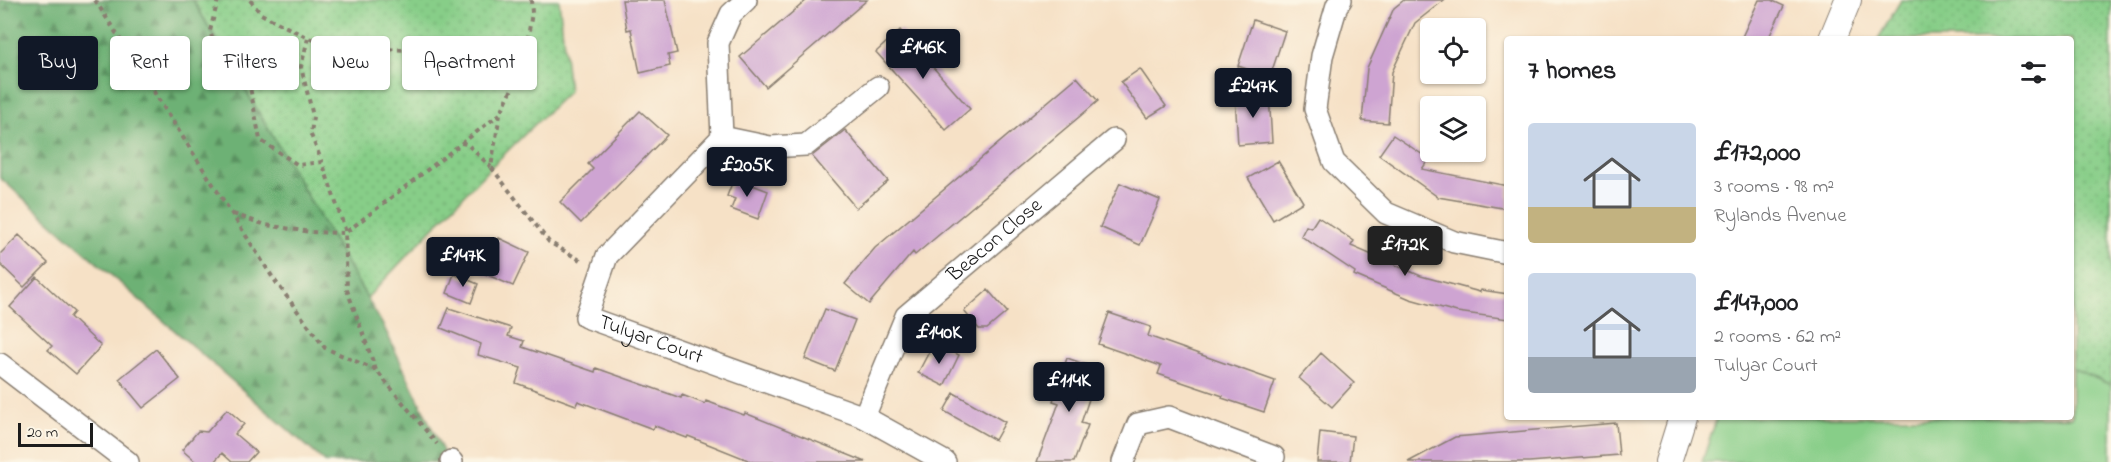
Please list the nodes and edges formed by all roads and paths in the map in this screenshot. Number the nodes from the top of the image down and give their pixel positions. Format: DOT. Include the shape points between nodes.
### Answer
graph roads {
  1 [pos="95,0"];
  2 [pos="218,0"];
  3 [pos="250,0"];
  4 [pos="531,0"];
  5 [pos="746,0"];
  6 [pos="1341,0"];
  7 [pos="1848,0"];
  8 [pos="528,36"];
  9 [pos="1833,36"];
  10 [pos="308,38"];
  11 [pos="402,50"];
  12 [pos="879,87"];
  13 [pos="512,90"];
  14 [pos="501,114"];
  15 [pos="722,137"];
  16 [pos="1114,140"];
  17 [pos="460,143"];
  18 [pos="321,162"];
  19 [pos="491,166"];
  20 [pos="232,214"];
  21 [pos="345,233"];
  22 [pos="1504,252"];
  23 [pos="601,272"];
  24 [pos="0,364"];
  25 [pos="376,370"];
  26 [pos="864,417"];
  27 [pos="1681,420"];
  28 [pos="1274,457"];
  29 [pos="452,461"];
  30 [pos="128,462"];
  31 [pos="945,462"];
  32 [pos="1123,462"];
  33 [pos="1668,462"];
  1 -- 20 [label="path"];
  2 -- 18 [label="path" via="210,31 216,51 230,73 249,82 261,140 298,165"];
  3 -- 10 [label="path" via="261,14"];
  4 -- 8 [label="path"];
  5 -- 15 [label="street" via="731,14 718,43"];
  6 -- 22 [label="street" via="1322,56 1315,109 1334,162 1386,213 1454,242"];
  7 -- 9 [label="street"];
  10 -- 11 [label="path" via="341,48"];
  10 -- 18 [label="path" via="301,68 314,116 311,135"];
  12 -- 15 [label="street" via="806,145 770,147"];
  13 -- 14 [label="path"];
  14 -- 17 [label="path"];
  14 -- 19 [label="path"];
  15 -- 23 [label="street, Tulyar Court" via="607,256"];
  16 -- 26 [label="street, Beacon Close" via="906,316"];
  17 -- 19 [label="path" via="467,144"];
  17 -- 21 [label="path"];
  18 -- 21 [label="path"];
  19 -- 23 [label="path" via="549,242"];
  20 -- 21 [label="path" via="266,225"];
  20 -- 25 [label="path" via="325,348"];
  21 -- 25 [label="path" via="347,291"];
  23 -- 26 [label="street, Tulyar Court" via="586,317"];
  24 -- 30 [label="street"];
  25 -- 29 [label="path"];
  26 -- 31 [label="street"];
  27 -- 33 [label="street"];
  28 -- 32 [label="street" via="1170,417 1138,424"];
}
